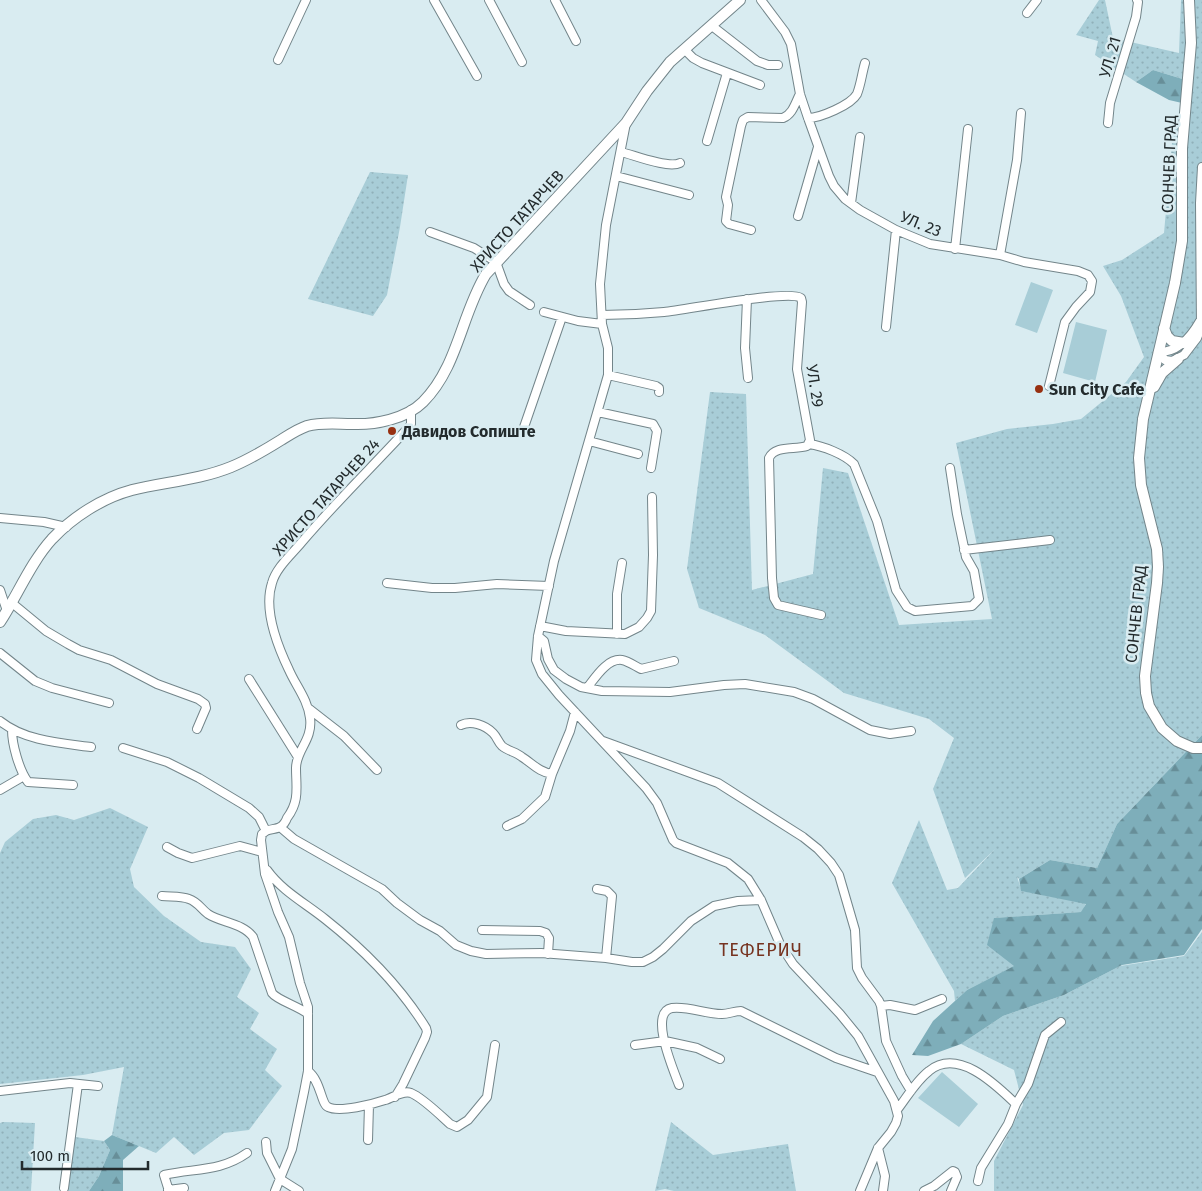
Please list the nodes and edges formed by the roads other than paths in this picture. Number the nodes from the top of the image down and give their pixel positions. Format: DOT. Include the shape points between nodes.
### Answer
graph roads {
  1 [pos="306,0"];
  2 [pos="434,0"];
  3 [pos="488,0"];
  4 [pos="555,0"];
  5 [pos="740,0"];
  6 [pos="761,0"];
  7 [pos="1037,0"];
  8 [pos="1137,0"];
  9 [pos="1189,0"];
  10 [pos="1027,14"];
  11 [pos="712,26"];
  12 [pos="576,42"];
  13 [pos="685,50"];
  14 [pos="278,60"];
  15 [pos="522,62"];
  16 [pos="865,63"];
  17 [pos="778,65"];
  18 [pos="727,73"];
  19 [pos="477,76"];
  20 [pos="760,85"];
  21 [pos="800,94"];
  22 [pos="1021,113"];
  23 [pos="808,118"];
  24 [pos="626,123"];
  25 [pos="1108,123"];
  26 [pos="968,129"];
  27 [pos="860,137"];
  28 [pos="707,142"];
  29 [pos="818,145"];
  30 [pos="621,152"];
  31 [pos="680,163"];
  32 [pos="1202,167"];
  33 [pos="616,176"];
  34 [pos="689,196"];
  35 [pos="851,203"];
  36 [pos="798,216"];
  37 [pos="751,230"];
  38 [pos="896,230"];
  39 [pos="430,232"];
  40 [pos="955,249"];
  41 [pos="1000,255"];
  42 [pos="496,262"];
  43 [pos="747,299"];
  44 [pos="530,305"];
  45 [pos="544,312"];
  46 [pos="602,315"];
  47 [pos="562,316"];
  48 [pos="1201,320"];
  49 [pos="602,324"];
  50 [pos="886,327"];
  51 [pos="1164,328"];
  52 [pos="1184,343"];
  53 [pos="1158,352"];
  54 [pos="1178,359"];
  55 [pos="608,375"];
  56 [pos="748,378"];
  57 [pos="1049,386"];
  58 [pos="659,392"];
  59 [pos="1148,396"];
  60 [pos="411,410"];
  61 [pos="598,412"];
  62 [pos="523,430"];
  63 [pos="589,441"];
  64 [pos="809,444"];
  65 [pos="638,454"];
  66 [pos="651,468"];
  67 [pos="950,468"];
  68 [pos="652,497"];
  69 [pos="0,518"];
  70 [pos="66,526"];
  71 [pos="1050,540"];
  72 [pos="964,550"];
  73 [pos="622,563"];
  74 [pos="387,583"];
  75 [pos="549,586"];
  76 [pos="0,590"];
  77 [pos="9,607"];
  78 [pos="821,615"];
  79 [pos="0,622"];
  80 [pos="540,626"];
  81 [pos="617,634"];
  82 [pos="538,636"];
  83 [pos="0,653"];
  84 [pos="674,660"];
  85 [pos="249,679"];
  86 [pos="588,688"];
  87 [pos="110,703"];
  88 [pos="308,708"];
  89 [pos="575,712"];
  90 [pos="0,721"];
  91 [pos="461,725"];
  92 [pos="197,729"];
  93 [pos="12,730"];
  94 [pos="911,731"];
  95 [pos="601,740"];
  96 [pos="91,746"];
  97 [pos="123,748"];
  98 [pos="1202,748"];
  99 [pos="298,757"];
  100 [pos="377,770"];
  101 [pos="552,774"];
  102 [pos="24,776"];
  103 [pos="73,785"];
  104 [pos="0,790"];
  105 [pos="507,826"];
  106 [pos="280,828"];
  107 [pos="266,831"];
  108 [pos="168,847"];
  109 [pos="262,852"];
  110 [pos="264,867"];
  111 [pos="597,889"];
  112 [pos="162,896"];
  113 [pos="761,900"];
  114 [pos="482,930"];
  115 [pos="548,954"];
  116 [pos="606,958"];
  117 [pos="942,999"];
  118 [pos="881,1006"];
  119 [pos="308,1014"];
  120 [pos="1061,1022"];
  121 [pos="665,1041"];
  122 [pos="494,1045"];
  123 [pos="635,1045"];
  124 [pos="720,1058"];
  125 [pos="308,1072"];
  126 [pos="877,1072"];
  127 [pos="78,1084"];
  128 [pos="679,1085"];
  129 [pos="98,1086"];
  130 [pos="0,1091"];
  131 [pos="911,1091"];
  132 [pos="394,1097"];
  133 [pos="369,1104"];
  134 [pos="1016,1104"];
  135 [pos="897,1110"];
  136 [pos="368,1140"];
  137 [pos="266,1142"];
  138 [pos="878,1148"];
  139 [pos="247,1153"];
  140 [pos="280,1179"];
  141 [pos="978,1181"];
  142 [pos="64,1188"];
  143 [pos="184,1188"];
  144 [pos="168,1190"];
  145 [pos="275,1191"];
  146 [pos="299,1191"];
  147 [pos="860,1191"];
  148 [pos="883,1191"];
  149 [pos="924,1191"];
  150 [pos="951,1191"];
  1 -- 14 [label="street"];
  2 -- 19 [label="street"];
  3 -- 15 [label="street"];
  4 -- 12 [label="street"];
  5 -- 11 [label="main road, ХРИСТО ТАТАРЧЕВ"];
  6 -- 21 [label="street, УЛ. 23" via="786,32 791,44"];
  7 -- 10 [label="street"];
  8 -- 25 [label="street, УЛ. 21" via="1136,17 1110,103"];
  9 -- 51 [label="main road, СОНЧЕВ ГРАД" via="1191,43 1182,148 1182,240"];
  11 -- 13 [label="main road, ХРИСТО ТАТАРЧЕВ"];
  11 -- 17 [label="street" via="757,61 768,66"];
  13 -- 18 [label="street" via="702,63"];
  13 -- 24 [label="main road, ХРИСТО ТАТАРЧЕВ" via="659,75"];
  16 -- 23 [label="street" via="853,100 818,117"];
  18 -- 20 [label="street"];
  18 -- 28 [label="street"];
  21 -- 23 [label="street, УЛ. 23"];
  21 -- 37 [label="street" via="787,117 748,117 740,126 726,197 726,221"];
  22 -- 41 [label="street" via="1017,160"];
  23 -- 29 [label="street, УЛ. 23"];
  24 -- 30 [label="street"];
  24 -- 42 [label="main road, ХРИСТО ТАТАРЧЕВ"];
  26 -- 40 [label="street"];
  27 -- 35 [label="street"];
  29 -- 35 [label="street, УЛ. 23" via="834,186"];
  29 -- 36 [label="street"];
  30 -- 31 [label="street" via="674,166"];
  30 -- 33 [label="street"];
  32 -- 48 [label="street"];
  33 -- 34 [label="street"];
  33 -- 46 [label="street" via="606,225 600,284"];
  35 -- 38 [label="street, УЛ. 23"];
  38 -- 40 [label="street, УЛ. 23" via="930,244"];
  38 -- 50 [label="street"];
  39 -- 42 [label="street" via="474,248"];
  40 -- 41 [label="street, УЛ. 23"];
  41 -- 57 [label="street, УЛ. 23" via="1083,272 1092,281 1090,292 1066,322"];
  42 -- 44 [label="street" via="509,291"];
  42 -- 60 [label="main road, ХРИСТО ТАТАРЧЕВ" via="479,285 451,359 438,382"];
  43 -- 46 [label="street, УЛ. 29" via="666,312"];
  43 -- 56 [label="street" via="745,348"];
  43 -- 64 [label="street, УЛ. 29" via="801,298 797,369 810,431"];
  45 -- 47 [label="street"];
  46 -- 49 [label="street"];
  47 -- 49 [label="street"];
  47 -- 62 [label="street"];
  48 -- 52 [label="street"];
  48 -- 54 [label="street" via="1197,338"];
  49 -- 55 [label="street" via="608,348"];
  51 -- 52 [label="main road" via="1172,341"];
  51 -- 53 [label="main road, СОНЧЕВ ГРАД"];
  52 -- 53 [label="street"];
  53 -- 54 [label="street" via="1165,360"];
  53 -- 59 [label="main road, СОНЧЕВ ГРАД"];
  54 -- 59 [label="main road" via="1162,372"];
  55 -- 58 [label="street" via="656,386"];
  55 -- 61 [label="street"];
  59 -- 98 [label="main road, СОНЧЕВ ГРАД" via="1138,458 1158,567 1144,676 1146,693 1149,706 1162,728 1177,741"];
  60 -- 70 [label="main road, ХРИСТО ТАТАРЧЕВ" via="373,423 306,426 231,467 116,495"];
  60 -- 88 [label="street, ХРИСТО ТАТАРЧЕВ 24" via="409,427 312,530 272,582 269,601 274,634"];
  61 -- 63 [label="street"];
  61 -- 66 [label="street" via="653,424 657,431"];
  63 -- 65 [label="street"];
  63 -- 75 [label="street"];
  64 -- 72 [label="street" via="836,453 854,464 876,522 896,590 907,608 929,611 972,606 977,602 974,571"];
  64 -- 78 [label="street" via="774,451 770,458 772,578 774,598 778,604"];
  67 -- 72 [label="street"];
  68 -- 81 [label="street" via="651,611 639,627"];
  69 -- 70 [label="street"];
  70 -- 77 [label="main road, ХРИСТО ТАТАРЧЕВ" via="52,540"];
  71 -- 72 [label="street"];
  73 -- 81 [label="street" via="617,594"];
  74 -- 75 [label="street" via="432,588 497,584"];
  75 -- 80 [label="street"];
  76 -- 77 [label="street"];
  77 -- 79 [label="main road, ХРИСТО ТАТАРЧЕВ"];
  77 -- 92 [label="street" via="74,647 198,699 206,708"];
  80 -- 81 [label="street" via="566,632"];
  80 -- 82 [label="street"];
  82 -- 86 [label="street" via="544,640 554,670"];
  82 -- 89 [label="street" via="538,665 549,684"];
  83 -- 87 [label="street" via="35,681"];
  84 -- 86 [label="street" via="640,669 617,660 599,673"];
  85 -- 99 [label="street"];
  86 -- 94 [label="street" via="670,692 745,684 794,692 870,730 890,734"];
  88 -- 99 [label="street, ХРИСТО ТАТАРЧЕВ 24" via="310,729"];
  88 -- 100 [label="street" via="344,736"];
  89 -- 95 [label="street"];
  89 -- 101 [label="street"];
  90 -- 93 [label="street"];
  91 -- 101 [label="street" via="467,722 484,727 492,732 499,744 522,756 542,773"];
  93 -- 96 [label="street" via="48,741"];
  93 -- 102 [label="street" via="12,741"];
  95 -- 113 [label="street" via="652,795 673,840 738,869"];
  95 -- 118 [label="street" via="718,783 818,849 839,875 855,930 857,968"];
  97 -- 107 [label="street" via="167,762 220,791 249,808 259,817"];
  99 -- 106 [label="street, ХРИСТО ТАТАРЧЕВ 24" via="296,800"];
  101 -- 105 [label="street" via="545,797 539,804 522,819"];
  102 -- 103 [label="street" via="32,783"];
  102 -- 104 [label="street"];
  106 -- 107 [label="street"];
  106 -- 115 [label="street" via="382,889 397,904 464,948 486,954"];
  107 -- 109 [label="street" via="262,834"];
  108 -- 109 [label="street" via="192,858 240,846"];
  109 -- 110 [label="street"];
  110 -- 119 [label="street" via="291,942"];
  110 -- 132 [label="street" via="284,890 325,919 373,962 426,1028 425,1038"];
  111 -- 116 [label="street" via="612,896"];
  112 -- 119 [label="street" via="188,898 221,920 248,930 272,993"];
  113 -- 116 [label="street" via="714,906 643,962"];
  113 -- 126 [label="street" via="773,930 793,964 858,1036"];
  114 -- 115 [label="street" via="546,933 549,938"];
  115 -- 116 [label="street"];
  117 -- 118 [label="street" via="915,1010"];
  118 -- 131 [label="street" via="886,1041"];
  119 -- 125 [label="street"];
  120 -- 134 [label="street" via="1045,1035 1028,1084"];
  121 -- 123 [label="street"];
  121 -- 124 [label="street" via="697,1048"];
  121 -- 126 [label="street" via="662,1017 667,1010 683,1008 720,1014 741,1011 836,1058"];
  121 -- 128 [label="street"];
  122 -- 132 [label="street" via="487,1097 461,1126 454,1127 412,1094 406,1092"];
  125 -- 133 [label="street" via="316,1080 327,1107 335,1109"];
  125 -- 140 [label="street" via="292,1149"];
  126 -- 135 [label="street"];
  127 -- 129 [label="street"];
  127 -- 130 [label="street"];
  127 -- 142 [label="street"];
  131 -- 134 [label="street" via="931,1069 954,1062 983,1075"];
  131 -- 135 [label="street"];
  132 -- 133 [label="street"];
  133 -- 136 [label="street"];
  134 -- 141 [label="street" via="1008,1124 981,1168"];
  135 -- 138 [label="street" via="896,1123"];
  137 -- 140 [label="street" via="267,1153"];
  138 -- 147 [label="street"];
  138 -- 148 [label="street" via="885,1176"];
  139 -- 144 [label="street" via="216,1168 164,1175"];
  140 -- 145 [label="street"];
  140 -- 146 [label="street"];
  143 -- 144 [label="street"];
  149 -- 150 [label="street" via="953,1171 956,1177"];
}
